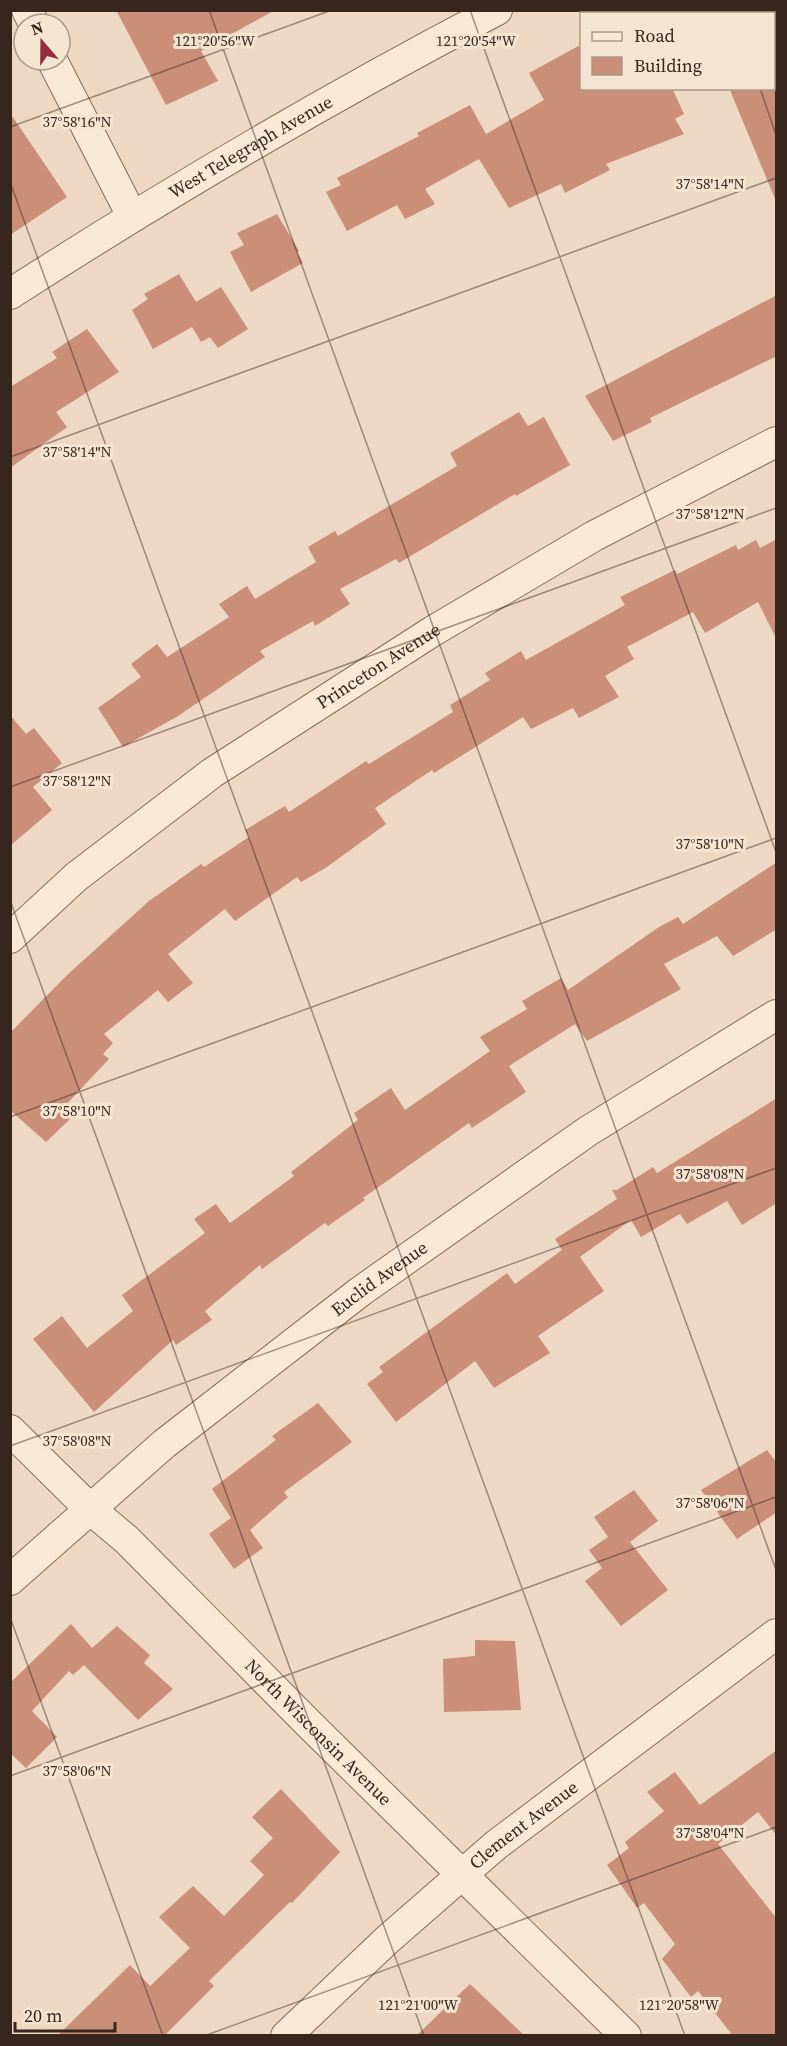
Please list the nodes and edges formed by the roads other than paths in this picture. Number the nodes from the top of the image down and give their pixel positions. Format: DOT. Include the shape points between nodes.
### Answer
graph roads {
  1 [pos="497,10"];
  2 [pos="58,72"];
  3 [pos="132,216"];
  4 [pos="10,294"];
  5 [pos="777,442"];
  6 [pos="10,938"];
  7 [pos="777,1015"];
  8 [pos="10,1430"];
  9 [pos="89,1508"];
  10 [pos="10,1580"];
  11 [pos="777,1634"];
  12 [pos="462,1874"];
  13 [pos="286,2036"];
  14 [pos="626,2036"];
  1 -- 3 [label="street, West Telegraph Avenue" via="269,134"];
  2 -- 3 [label="street"];
  3 -- 4 [label="street, West Telegraph Avenue"];
  5 -- 6 [label="street, Princeton Avenue" via="594,536 434,631 212,773 76,877"];
  7 -- 9 [label="street, Euclid Avenue" via="588,1131 361,1291 164,1444"];
  8 -- 9 [label="street, North Wisconsin Avenue"];
  9 -- 10 [label="street, Euclid Avenue"];
  9 -- 12 [label="street, North Wisconsin Avenue" via="127,1540"];
  11 -- 12 [label="street, Clement Avenue"];
  12 -- 13 [label="street, Clement Avenue"];
  12 -- 14 [label="street, North Wisconsin Avenue"];
}
